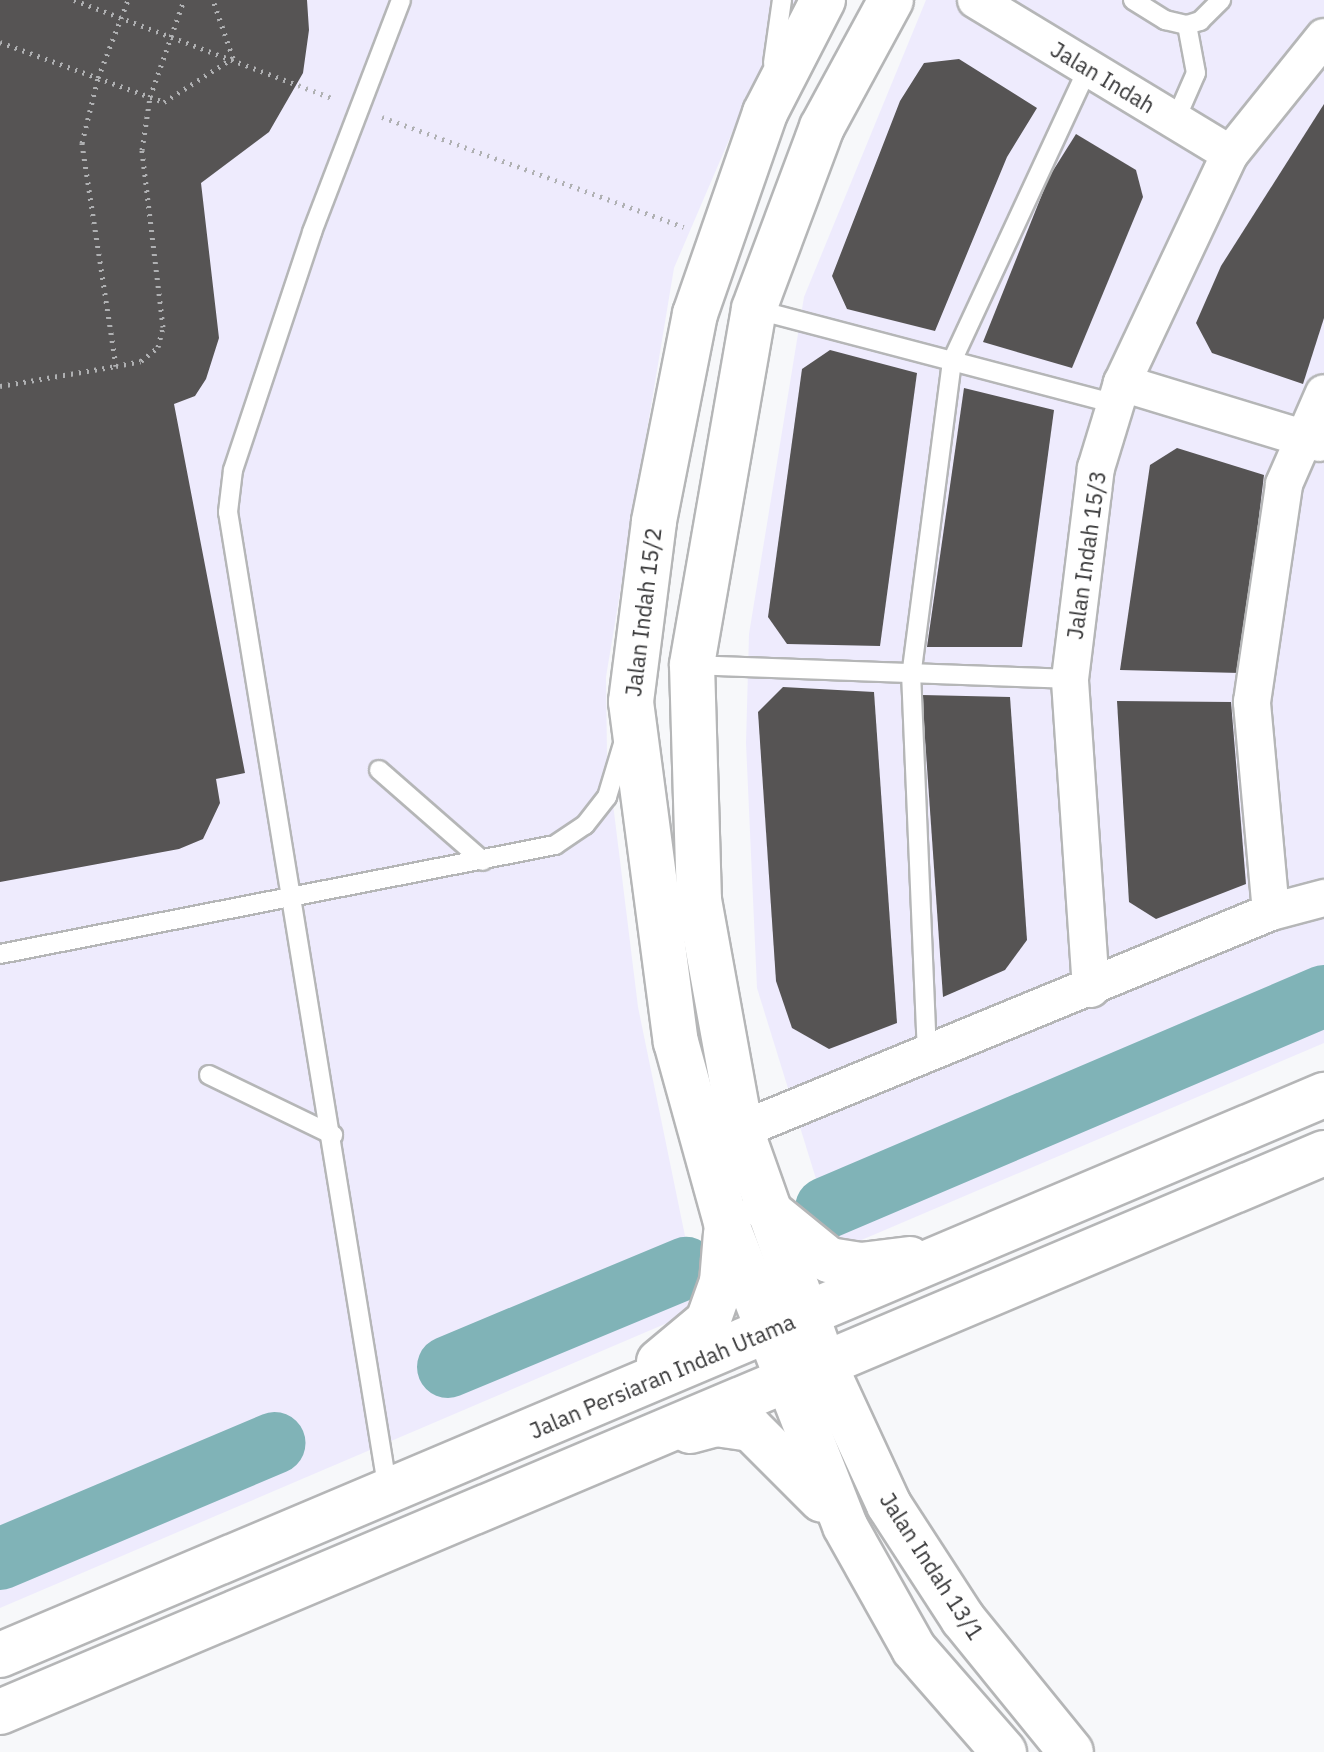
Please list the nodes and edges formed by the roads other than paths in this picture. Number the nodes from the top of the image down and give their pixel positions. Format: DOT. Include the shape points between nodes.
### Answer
graph roads {
  1 [pos="401,0"];
  2 [pos="782,0"];
  3 [pos="823,0"];
  4 [pos="891,0"];
  5 [pos="976,0"];
  6 [pos="1133,0"];
  7 [pos="1221,0"];
  8 [pos="1187,25"];
  9 [pos="1324,37"];
  10 [pos="1088,68"];
  11 [pos="765,113"];
  12 [pos="1175,121"];
  13 [pos="1230,154"];
  14 [pos="754,309"];
  15 [pos="952,361"];
  16 [pos="1324,393"];
  17 [pos="1120,394"];
  18 [pos="1311,442"];
  19 [pos="692,665"];
  20 [pos="911,677"];
  21 [pos="1070,679"];
  22 [pos="631,702"];
  23 [pos="379,770"];
  24 [pos="483,861"];
  25 [pos="293,897"];
  26 [pos="1324,898"];
  27 [pos="1271,912"];
  28 [pos="0,954"];
  29 [pos="1091,989"];
  30 [pos="927,1054"];
  31 [pos="209,1075"];
  32 [pos="1324,1095"];
  33 [pos="741,1130"];
  34 [pos="333,1135"];
  35 [pos="1324,1153"];
  36 [pos="745,1215"];
  37 [pos="954,1254"];
  38 [pos="970,1300"];
  39 [pos="785,1325"];
  40 [pos="823,1362"];
  41 [pos="783,1379"];
  42 [pos="601,1402"];
  43 [pos="627,1446"];
  44 [pos="388,1491"];
  45 [pos="889,1505"];
  46 [pos="845,1526"];
  47 [pos="0,1655"];
  48 [pos="0,1712"];
  49 [pos="1004,1752"];
  50 [pos="1071,1752"];
  1 -- 25 [label="lane" via="358,108 233,470 228,512"];
  2 -- 11 [label="lane"];
  3 -- 11 [label="main road, Jalan Indah 15/2"];
  4 -- 14 [label="main road, Jalan Indah 15/2" via="822,127"];
  5 -- 10 [label="street, Jalan Indah"];
  6 -- 8 [label="lane"];
  7 -- 8 [label="lane" via="1200,21"];
  8 -- 12 [label="lane" via="1196,73"];
  9 -- 13 [label="street, Jalan Indah 15/3"];
  10 -- 12 [label="street, Jalan Indah"];
  10 -- 15 [label="lane"];
  11 -- 22 [label="main road, Jalan Indah 15/2" via="695,314 656,507"];
  12 -- 13 [label="street, Jalan Indah"];
  13 -- 17 [label="street, Jalan Indah 15/3"];
  14 -- 15 [label="lane"];
  14 -- 19 [label="main road, Jalan Indah 15/2"];
  15 -- 17 [label="lane"];
  15 -- 20 [label="lane"];
  16 -- 18 [label="street"];
  17 -- 18 [label="street"];
  17 -- 21 [label="street, Jalan Indah 15/3" via="1096,468"];
  18 -- 27 [label="street" via="1284,484 1252,702"];
  19 -- 20 [label="lane"];
  19 -- 33 [label="main road, Jalan Indah 15/2" via="699,900"];
  20 -- 21 [label="lane"];
  20 -- 30 [label="lane"];
  21 -- 29 [label="street, Jalan Indah 15/3"];
  22 -- 24 [label="lane" via="607,797 585,825 555,845"];
  22 -- 36 [label="main road, Jalan Indah 15/2" via="676,1042"];
  23 -- 24 [label="lane"];
  24 -- 25 [label="lane"];
  25 -- 28 [label="lane"];
  25 -- 34 [label="lane"];
  26 -- 27 [label="street"];
  27 -- 29 [label="street"];
  29 -- 30 [label="street"];
  30 -- 33 [label="street"];
  31 -- 34 [label="lane"];
  32 -- 37 [label="main road, Jalan Persiaran Indah Utama"];
  33 -- 36 [label="main road, Jalan Indah 15/2"];
  34 -- 44 [label="lane"];
  35 -- 38 [label="main road"];
  36 -- 37 [label="main road" via="846,1264"];
  36 -- 39 [label="main road, Jalan Indah 15/2"];
  36 -- 42 [label="main road" via="708,1321"];
  37 -- 39 [label="main road, Jalan Persiaran Indah Utama"];
  38 -- 40 [label="main road"];
  38 -- 45 [label="main road" via="881,1359 865,1386 862,1406"];
  39 -- 40 [label="main road, Jalan Indah 13/1"];
  39 -- 41 [label="main road"];
  39 -- 42 [label="main road, Jalan Persiaran Indah Utama"];
  40 -- 41 [label="main road"];
  40 -- 45 [label="main road, Jalan Indah 13/1"];
  41 -- 43 [label="main road"];
  41 -- 46 [label="main road"];
  42 -- 44 [label="main road, Jalan Persiaran Indah Utama"];
  43 -- 46 [label="main road" via="716,1424 751,1429"];
  43 -- 48 [label="main road"];
  44 -- 47 [label="main road, Jalan Persiaran Indah Utama"];
  45 -- 50 [label="main road, Jalan Indah 13/1" via="963,1619"];
  46 -- 49 [label="main road" via="914,1649"];
}
